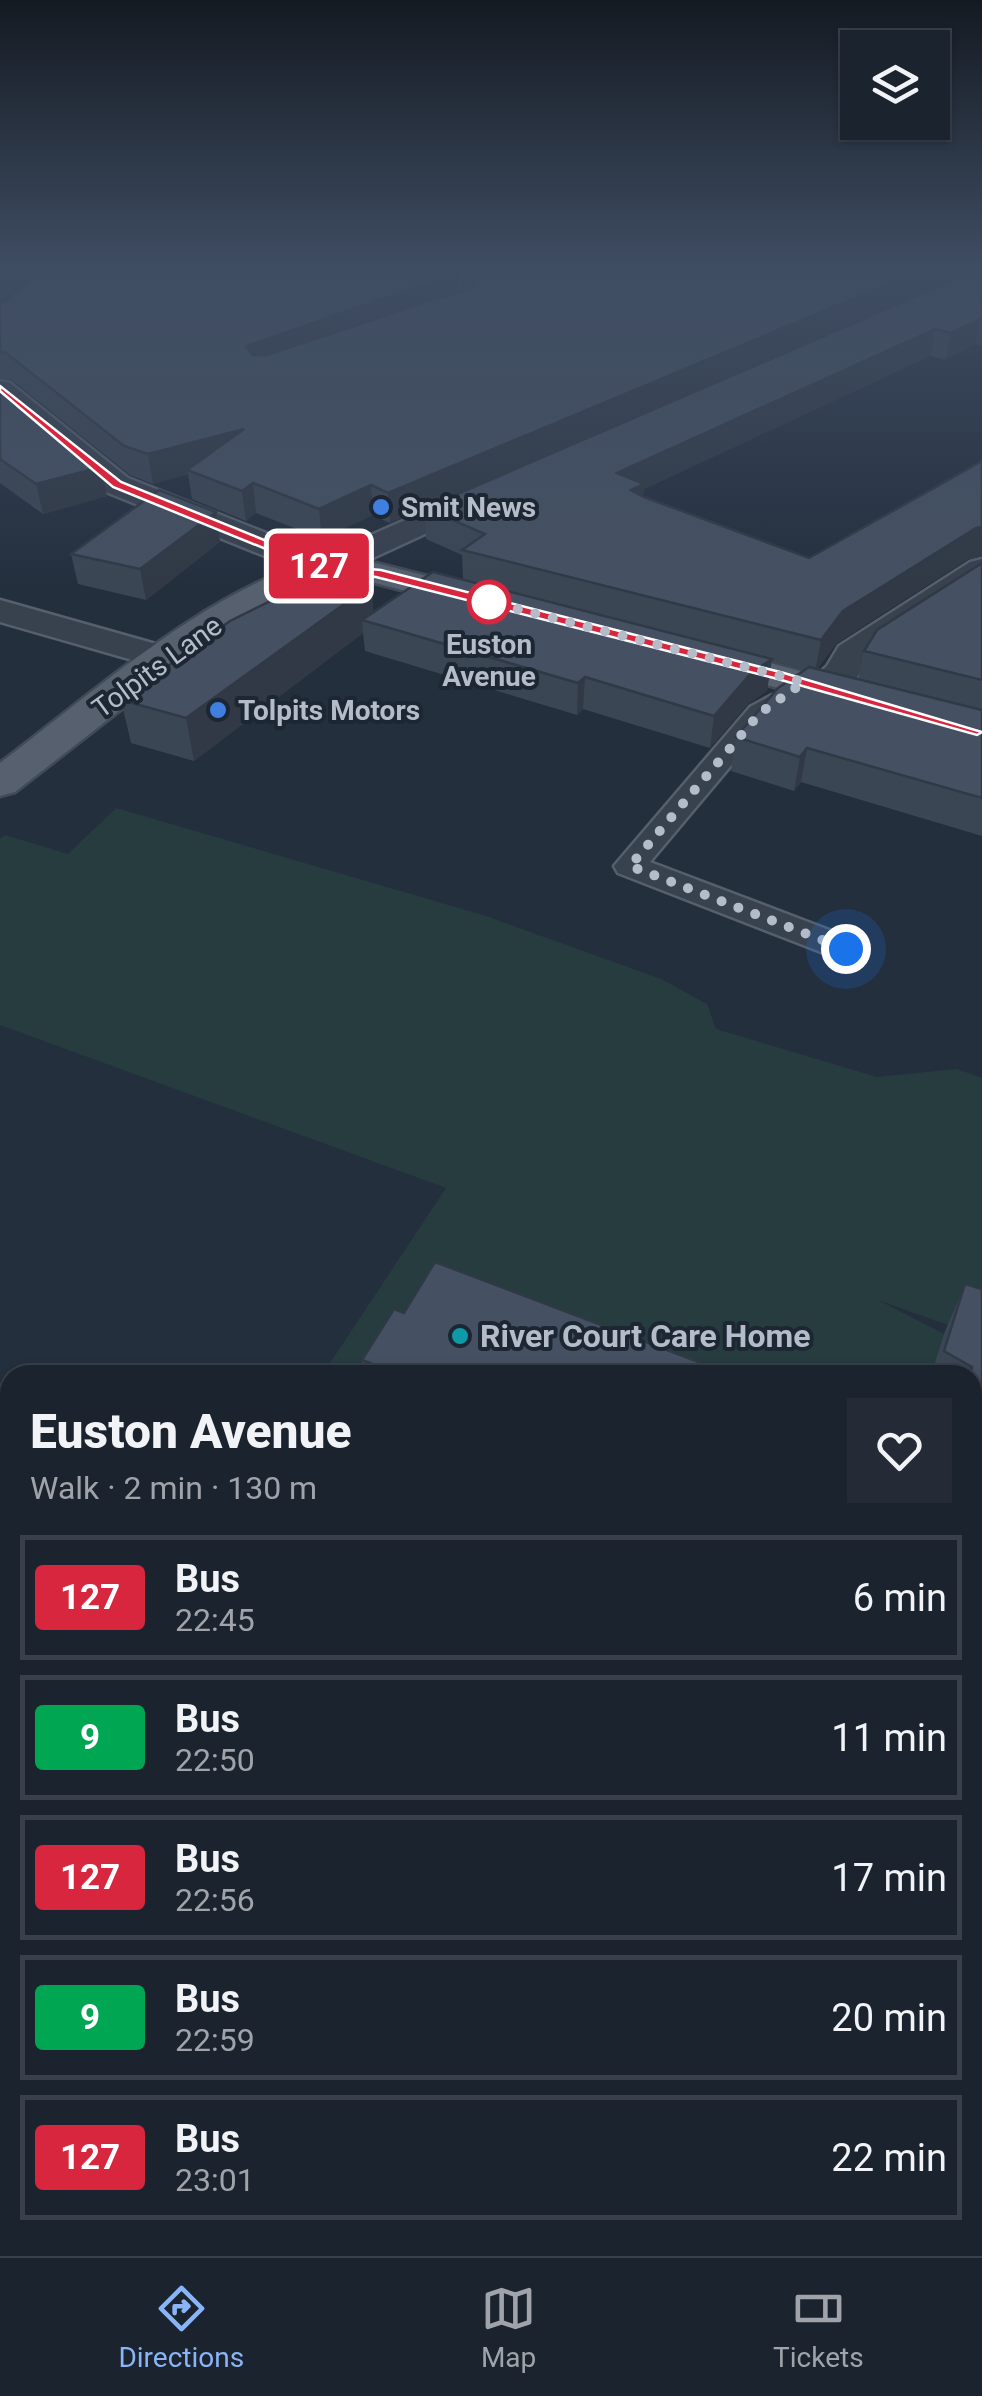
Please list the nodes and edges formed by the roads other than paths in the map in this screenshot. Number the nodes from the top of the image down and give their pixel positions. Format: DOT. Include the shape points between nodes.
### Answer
graph roads {
  1 [pos="0,389"];
  2 [pos="528,476"];
  3 [pos="324,568"];
  4 [pos="982,570"];
  5 [pos="510,607"];
  6 [pos="0,611"];
  7 [pos="664,646"];
  8 [pos="164,658"];
  9 [pos="813,685"];
  10 [pos="982,732"];
  11 [pos="2,782"];
  12 [pos="846,949"];
  1 -- 3 [label="street" via="117,484"];
  2 -- 3 [label="street"];
  3 -- 5 [label="main road" via="376,573"];
  3 -- 8 [label="main road, Tolpits Lane" via="254,597"];
  4 -- 9 [label="street" via="852,654 842,673"];
  6 -- 8 [label="street"];
  7 -- 9 [label="main road"];
  8 -- 11 [label="main road, Tolpits Lane"];
  9 -- 10 [label="main road"];
  9 -- 12 [label="lane" via="760,713 630,866"];
}
